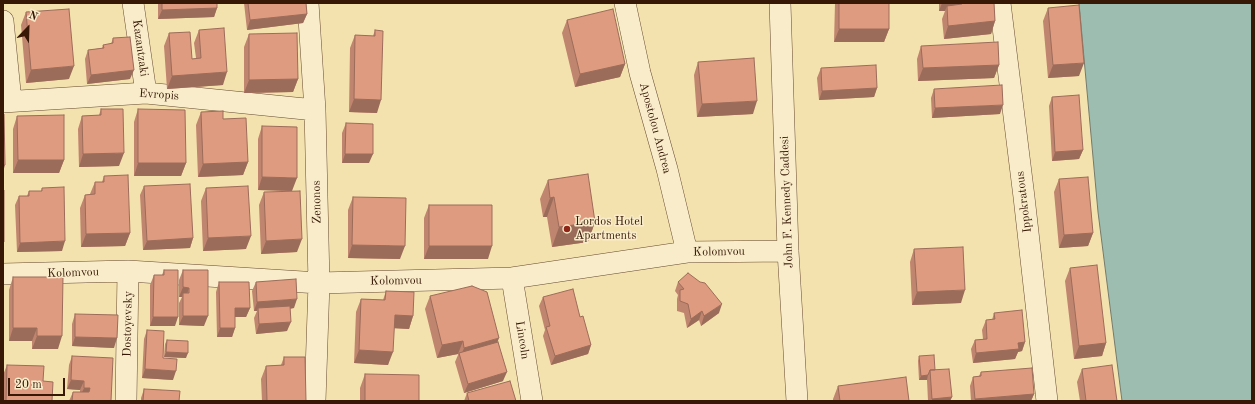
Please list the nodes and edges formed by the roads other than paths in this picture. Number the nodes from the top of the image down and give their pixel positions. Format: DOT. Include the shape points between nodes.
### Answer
graph roads {
  1 [pos="133,3"];
  2 [pos="308,3"];
  3 [pos="625,3"];
  4 [pos="780,3"];
  5 [pos="1000,3"];
  6 [pos="3,21"];
  7 [pos="146,93"];
  8 [pos="7,101"];
  9 [pos="315,110"];
  10 [pos="788,250"];
  11 [pos="687,252"];
  12 [pos="128,271"];
  13 [pos="3,274"];
  14 [pos="512,278"];
  15 [pos="319,283"];
  16 [pos="126,401"];
  17 [pos="316,401"];
  18 [pos="532,401"];
  19 [pos="797,401"];
  20 [pos="1047,401"];
  1 -- 7 [label="street, Kazantzaki"];
  2 -- 9 [label="street, Zenonos"];
  3 -- 11 [label="street, Apostolou Andrea" via="640,73"];
  4 -- 10 [label="street, John F. Kennedy Caddesi"];
  5 -- 20 [label="street, Ippokratous"];
  6 -- 8 [label="street"];
  7 -- 8 [label="street, Evropis"];
  7 -- 9 [label="street, Evropis"];
  9 -- 15 [label="street, Zenonos"];
  10 -- 11 [label="street, Kolomvou"];
  10 -- 19 [label="street, John F. Kennedy Caddesi"];
  11 -- 14 [label="street, Kolomvou"];
  12 -- 13 [label="street, Kolomvou"];
  12 -- 15 [label="street, Kolomvou"];
  12 -- 16 [label="street, Dostoyevsky"];
  14 -- 15 [label="street, Kolomvou"];
  14 -- 18 [label="street, Lincoln"];
  15 -- 17 [label="street, Zenonos"];
}
